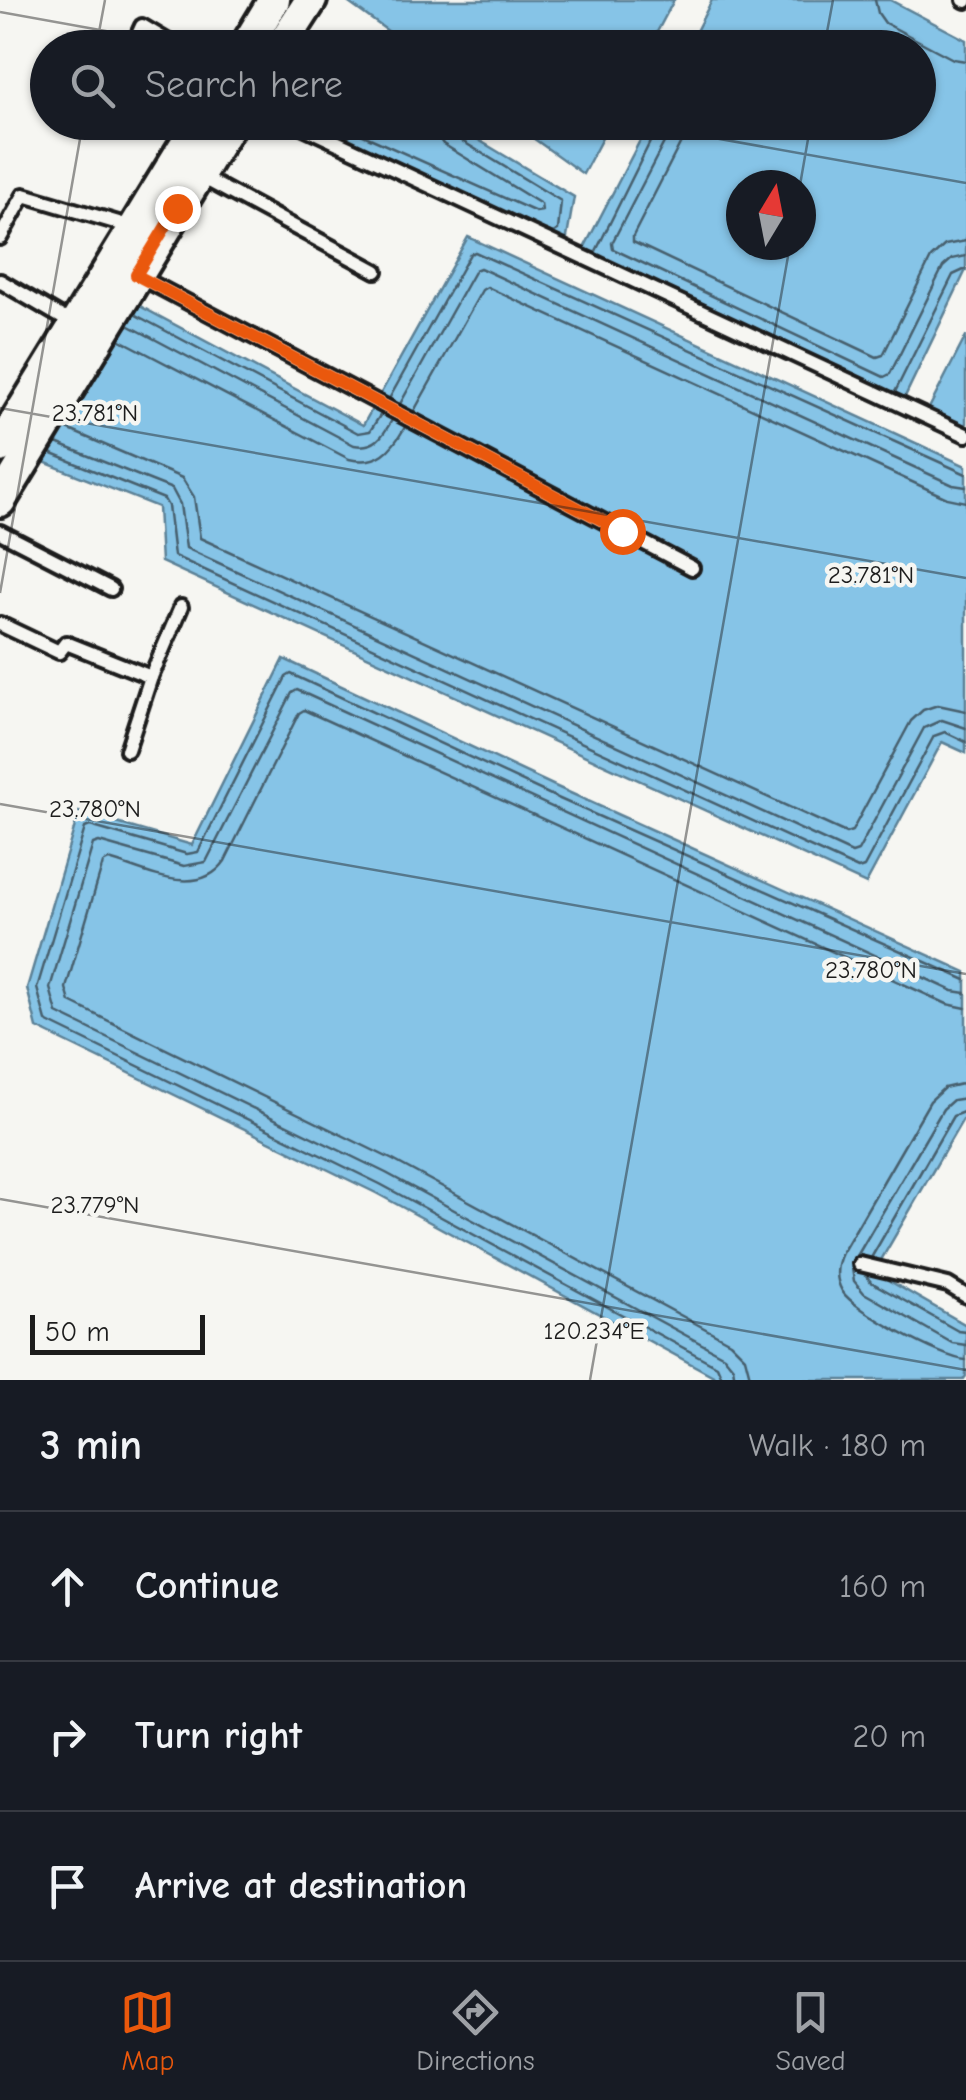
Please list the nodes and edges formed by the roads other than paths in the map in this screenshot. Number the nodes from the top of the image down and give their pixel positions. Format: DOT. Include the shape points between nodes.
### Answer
graph roads {
  1 [pos="274,0"];
  2 [pos="311,0"];
  3 [pos="256,30"];
  4 [pos="292,30"];
  5 [pos="188,140"];
  6 [pos="220,140"];
  7 [pos="332,140"];
  8 [pos="198,175"];
  9 [pos="134,228"];
  10 [pos="0,238"];
  11 [pos="376,271"];
  12 [pos="136,275"];
  13 [pos="0,282"];
  14 [pos="75,325"];
  15 [pos="966,435"];
  16 [pos="0,447"];
  17 [pos="0,500"];
  18 [pos="0,532"];
  19 [pos="692,568"];
  20 [pos="112,589"];
  21 [pos="181,607"];
  22 [pos="0,624"];
  23 [pos="151,677"];
  24 [pos="127,750"];
  25 [pos="860,1264"];
  26 [pos="966,1296"];
  1 -- 3 [label="street"];
  2 -- 4 [label="street"];
  5 -- 9 [label="street"];
  6 -- 8 [label="street"];
  7 -- 15 [label="lane"];
  8 -- 11 [label="lane"];
  8 -- 12 [label="street"];
  9 -- 10 [label="lane" via="24,195"];
  9 -- 14 [label="street"];
  12 -- 17 [label="street"];
  12 -- 19 [label="lane"];
  13 -- 14 [label="lane"];
  14 -- 16 [label="street"];
  18 -- 20 [label="lane"];
  21 -- 23 [label="lane"];
  22 -- 23 [label="lane" via="59,652 66,643"];
  23 -- 24 [label="lane"];
  25 -- 26 [label="lane" via="948,1285"];
}
